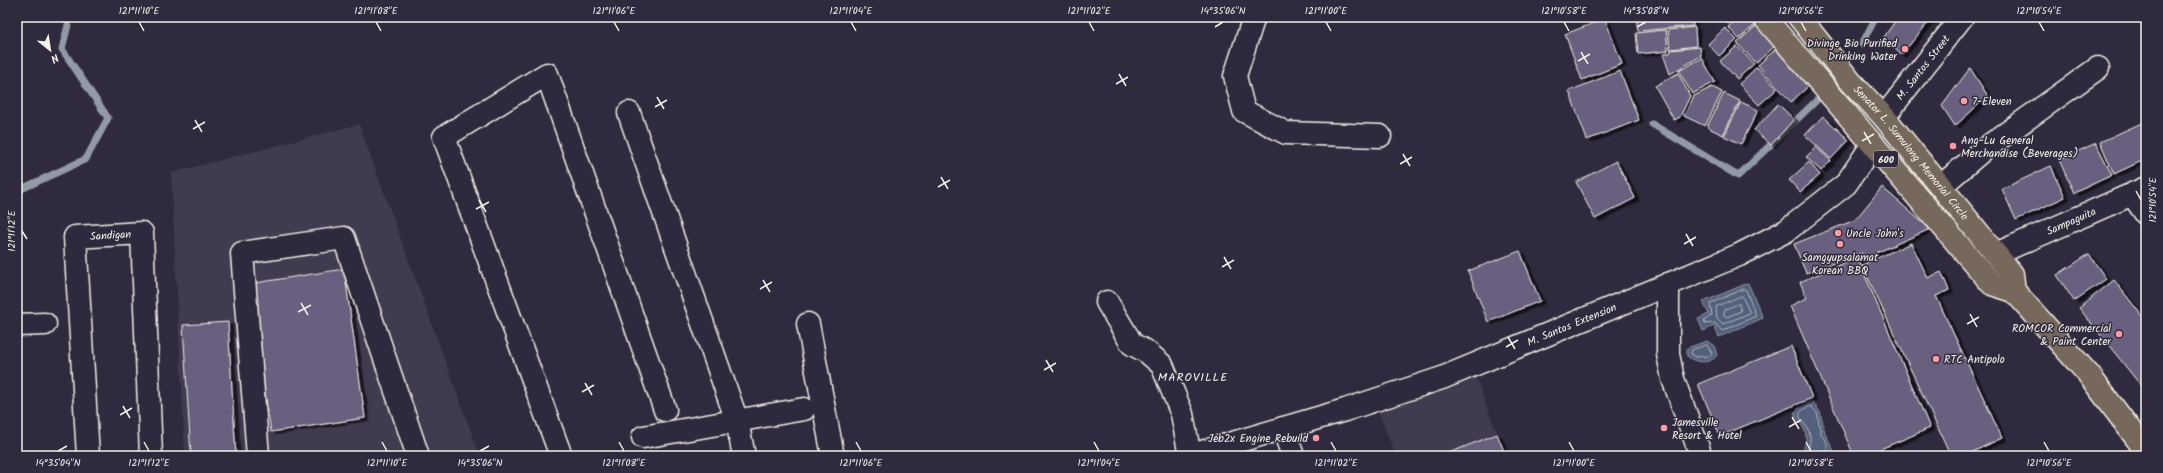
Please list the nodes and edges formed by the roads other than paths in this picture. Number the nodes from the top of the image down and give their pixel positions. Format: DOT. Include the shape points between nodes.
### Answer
graph roads {
  1 [pos="1254,17"];
  2 [pos="1764,17"];
  3 [pos="1799,17"];
  4 [pos="1962,17"];
  5 [pos="2098,68"];
  6 [pos="628,113"];
  7 [pos="1884,117"];
  8 [pos="1380,136"];
  9 [pos="1873,144"];
  10 [pos="1941,186"];
  11 [pos="2139,191"];
  12 [pos="2146,214"];
  13 [pos="1996,254"];
  14 [pos="1668,284"];
  15 [pos="2014,291"];
  16 [pos="1107,302"];
  17 [pos="45,324"];
  18 [pos="808,324"];
  19 [pos="17,325"];
  20 [pos="804,409"];
  21 [pos="665,410"];
  22 [pos="737,421"];
  23 [pos="1283,428"];
  24 [pos="643,437"];
  25 [pos="1699,450"];
  26 [pos="2146,451"];
  27 [pos="88,456"];
  28 [pos="151,456"];
  29 [pos="258,456"];
  30 [pos="418,456"];
  31 [pos="560,456"];
  32 [pos="744,456"];
  33 [pos="833,456"];
  34 [pos="1189,456"];
  35 [pos="1293,456"];
  1 -- 8 [label="street" via="1235,76 1244,111 1286,133"];
  2 -- 9 [label="main road, 600"];
  3 -- 7 [label="main road, Senator L. Sumulong Memorial Circle / 600" via="1851,82"];
  4 -- 7 [label="street, M. Santos Street"];
  5 -- 10 [label="street" via="1983,150"];
  6 -- 22 [label="street"];
  7 -- 10 [label="main road, Senator L. Sumulong Memorial Circle / 600"];
  9 -- 14 [label="street, M. Santos Extension" via="1846,184 1786,231 1739,255"];
  9 -- 15 [label="main road, 600" via="1992,284"];
  10 -- 13 [label="main road, Senator L. Sumulong Memorial Circle / 600"];
  11 -- 12 [label="street"];
  11 -- 13 [label="street, Sampaguita"];
  13 -- 15 [label="main road, Senator L. Sumulong Memorial Circle / 600" via="2012,274"];
  14 -- 23 [label="street, M. Santos Extension" via="1442,378"];
  14 -- 25 [label="street" via="1670,360 1673,378"];
  15 -- 26 [label="main road" via="2089,375"];
  16 -- 34 [label="street" via="1132,344 1147,352 1162,365 1182,414"];
  17 -- 19 [label="street"];
  18 -- 33 [label="street"];
  20 -- 22 [label="street"];
  21 -- 31 [label="street" via="547,74 444,137"];
  22 -- 24 [label="street"];
  22 -- 32 [label="street"];
  23 -- 34 [label="street, M. Santos Extension"];
  23 -- 35 [label="street"];
  27 -- 28 [label="street, Sandigan" via="75,237 142,233"];
  29 -- 30 [label="street" via="242,253 344,238"];
}
